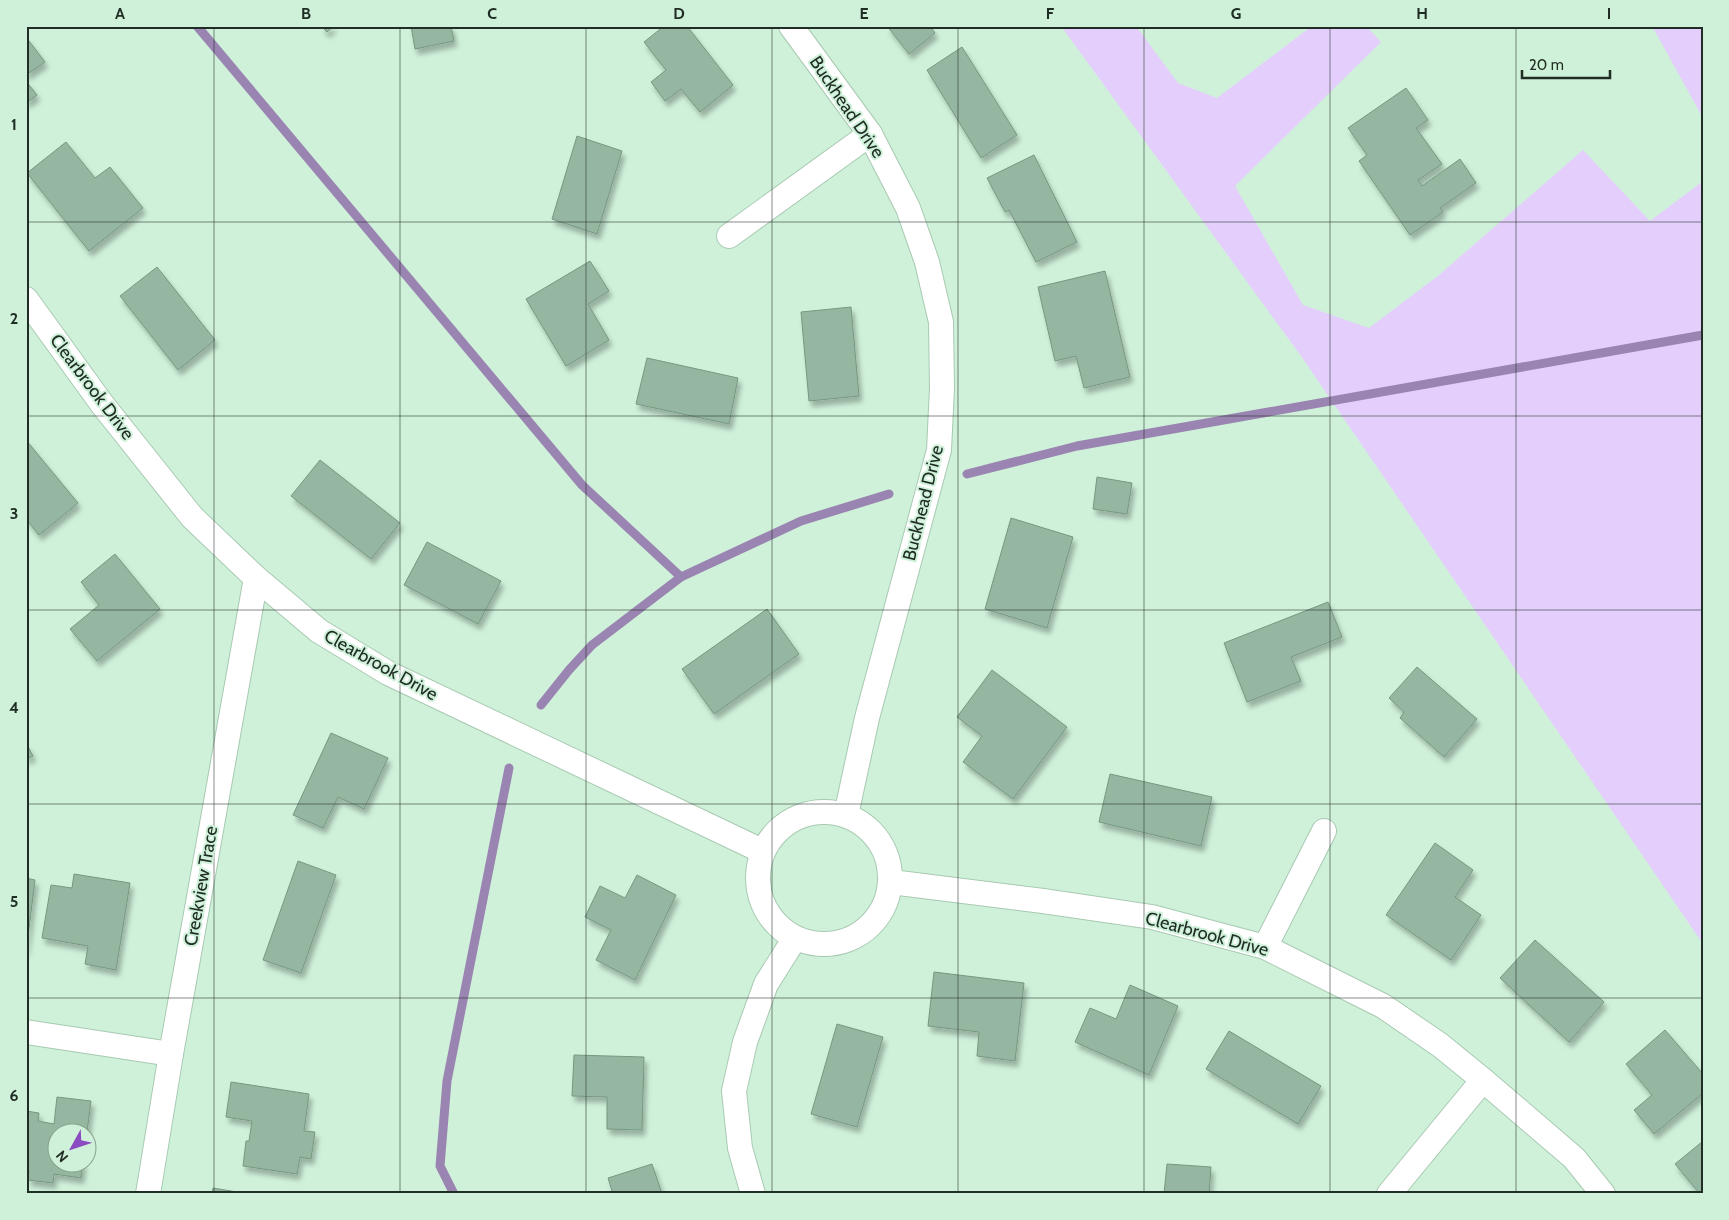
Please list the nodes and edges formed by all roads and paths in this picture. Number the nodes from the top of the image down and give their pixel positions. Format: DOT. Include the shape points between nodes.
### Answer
graph roads {
  1 [pos="791,26"];
  2 [pos="870,134"];
  3 [pos="729,236"];
  4 [pos="26,299"];
  5 [pos="256,578"];
  6 [pos="846,815"];
  7 [pos="1324,831"];
  8 [pos="762,851"];
  9 [pos="891,882"];
  10 [pos="795,938"];
  11 [pos="1266,947"];
  12 [pos="26,1032"];
  13 [pos="171,1054"];
  14 [pos="1483,1080"];
  15 [pos="148,1194"];
  16 [pos="753,1194"];
  17 [pos="1389,1194"];
  18 [pos="1603,1194"];
  1 -- 2 [label="street, Buckhead Drive"];
  2 -- 3 [label="street"];
  2 -- 6 [label="street, Buckhead Drive" via="908,208 928,262 941,322 942,388 939,450 868,718"];
  4 -- 5 [label="street, Clearbrook Drive" via="102,404 192,517"];
  5 -- 8 [label="street, Clearbrook Drive" via="319,630 388,673"];
  5 -- 13 [label="street, Creekview Trace"];
  6 -- 8 [label="street" via="803,814 780,828"];
  6 -- 9 [label="street" via="873,833 887,856"];
  7 -- 11 [label="street"];
  8 -- 10 [label="street" via="757,887 762,904 772,920"];
  9 -- 10 [label="street" via="886,904 875,922 855,938 831,945"];
  9 -- 11 [label="street, Clearbrook Drive" via="1152,917"];
  10 -- 16 [label="street" via="766,984 745,1042 734,1091 740,1148"];
  11 -- 14 [label="street, Clearbrook Drive" via="1383,1006 1440,1045"];
  12 -- 13 [label="street"];
  13 -- 15 [label="street, Creekview Trace"];
  14 -- 17 [label="street"];
  14 -- 18 [label="street, Clearbrook Drive" via="1574,1158"];
}
